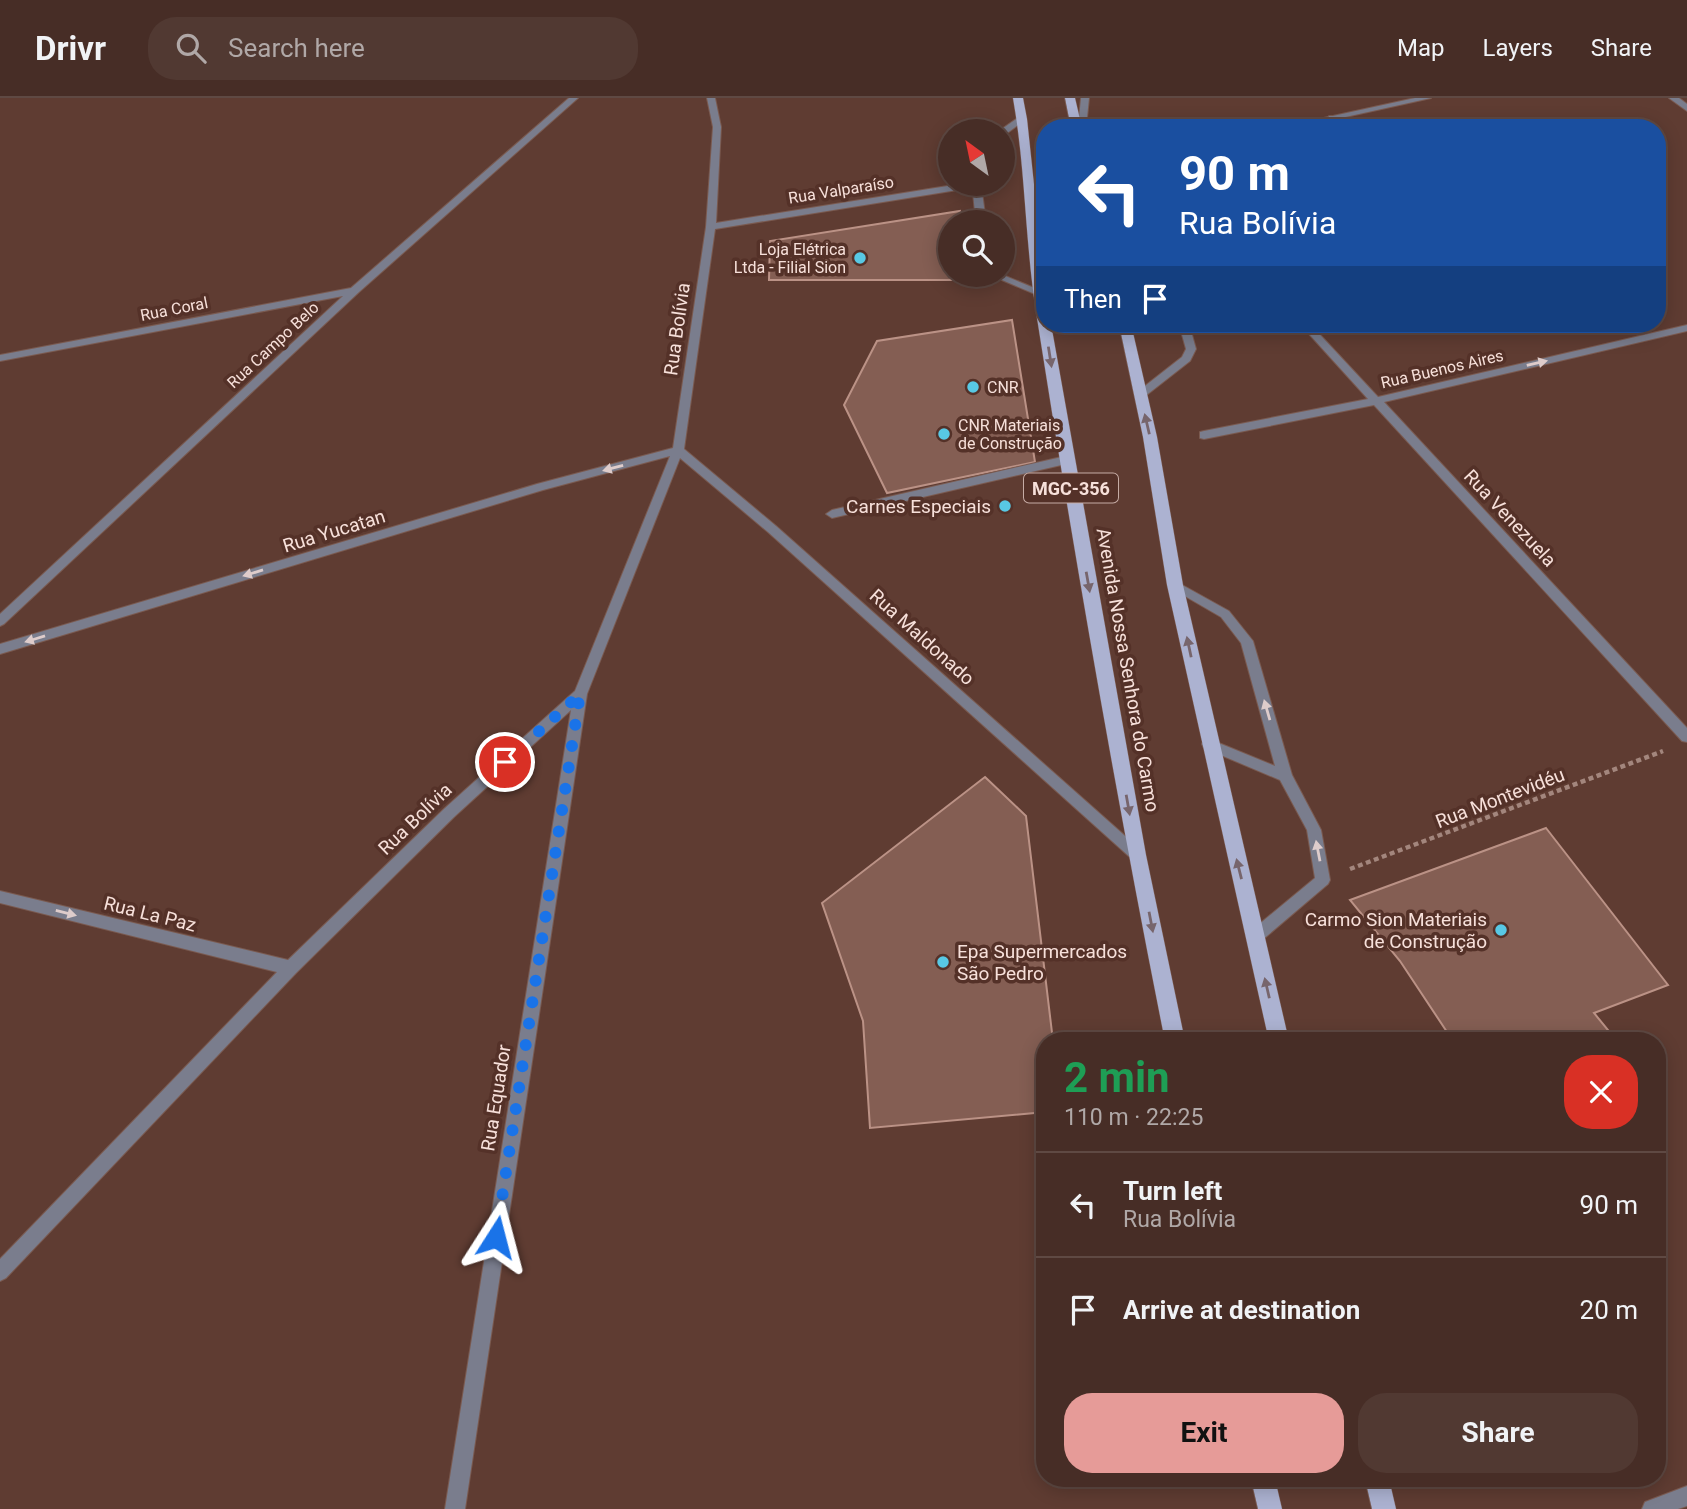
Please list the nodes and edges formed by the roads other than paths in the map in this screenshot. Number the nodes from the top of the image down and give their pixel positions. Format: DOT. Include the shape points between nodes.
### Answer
graph roads {
  1 [pos="574,98"];
  2 [pos="711,98"];
  3 [pos="1018,98"];
  4 [pos="1070,98"];
  5 [pos="1085,98"];
  6 [pos="1427,98"];
  7 [pos="1673,98"];
  8 [pos="1687,108"];
  9 [pos="1332,118"];
  10 [pos="1023,119"];
  11 [pos="1076,119"];
  12 [pos="1081,119"];
  13 [pos="1327,119"];
  14 [pos="1015,124"];
  15 [pos="938,190"];
  16 [pos="711,226"];
  17 [pos="1036,260"];
  18 [pos="1015,283"];
  19 [pos="355,290"];
  20 [pos="1036,291"];
  21 [pos="1687,328"];
  22 [pos="1046,333"];
  23 [pos="1127,333"];
  24 [pos="1187,333"];
  25 [pos="1313,333"];
  26 [pos="1666,333"];
  27 [pos="1666,333"];
  28 [pos="0,358"];
  29 [pos="1140,395"];
  30 [pos="1376,401"];
  31 [pos="1204,435"];
  32 [pos="678,450"];
  33 [pos="1066,460"];
  34 [pos="832,514"];
  35 [pos="1175,585"];
  36 [pos="0,621"];
  37 [pos="0,649"];
  38 [pos="580,694"];
  39 [pos="1687,737"];
  40 [pos="1209,744"];
  41 [pos="1285,776"];
  42 [pos="1137,855"];
  43 [pos="0,897"];
  44 [pos="1256,936"];
  45 [pos="291,968"];
  46 [pos="1173,1032"];
  47 [pos="1277,1032"];
  48 [pos="0,1272"];
  49 [pos="1266,1487"];
  50 [pos="1379,1487"];
  51 [pos="1687,1496"];
  52 [pos="455,1509"];
  53 [pos="1270,1509"];
  54 [pos="1384,1509"];
  55 [pos="1653,1509"];
  1 -- 19 [label="street, Rua Campo Belo"];
  2 -- 16 [label="street, Rua Bolívia" via="717,127"];
  3 -- 10 [label="main road, Avenida Nossa Senhora do Carmo / MGC-356"];
  4 -- 11 [label="main road"];
  5 -- 12 [label="street"];
  6 -- 9 [label="street"];
  7 -- 8 [label="street"];
  9 -- 13 [label="street"];
  10 -- 14 [label="street"];
  10 -- 17 [label="main road, Avenida Nossa Senhora do Carmo / MGC-356"];
  15 -- 16 [label="street, Rua Valparaíso"];
  16 -- 32 [label="street, Rua Bolívia"];
  18 -- 20 [label="street"];
  19 -- 28 [label="street, Rua Coral"];
  19 -- 36 [label="street, Rua Campo Belo"];
  27 -- 21 [label="street, Rua Buenos Aires, one-way"];
  22 -- 33 [label="main road, Avenida Nossa Senhora do Carmo / MGC-356, one-way"];
  23 -- 29 [label="main road"];
  24 -- 29 [label="street" via="1191,349 1186,359"];
  25 -- 30 [label="street, Rua Venezuela"];
  30 -- 26 [label="street, Rua Buenos Aires, one-way"];
  35 -- 29 [label="main road, one-way"];
  30 -- 31 [label="street, Rua Buenos Aires"];
  30 -- 39 [label="street, Rua Venezuela"];
  32 -- 37 [label="street, Rua Yucatan, one-way"];
  32 -- 38 [label="street, Rua Bolívia"];
  32 -- 42 [label="street, Rua Maldonado"];
  33 -- 34 [label="street"];
  33 -- 42 [label="main road, Avenida Nossa Senhora do Carmo / MGC-356, one-way"];
  40 -- 35 [label="main road, one-way"];
  41 -- 35 [label="street, one-way" via="1247,641 1225,614"];
  38 -- 45 [label="street, Rua Bolívia" via="449,813"];
  38 -- 52 [label="street, Rua Equador"];
  40 -- 41 [label="street"];
  44 -- 40 [label="main road, one-way"];
  44 -- 41 [label="street, one-way" via="1323,880 1314,831"];
  42 -- 46 [label="main road, Avenida Nossa Senhora do Carmo / MGC-356, one-way"];
  43 -- 45 [label="street, Rua La Paz, one-way"];
  47 -- 44 [label="main road, one-way"];
  45 -- 48 [label="street, Rua Bolívia"];
  49 -- 53 [label="main road"];
  50 -- 54 [label="main road"];
  51 -- 55 [label="street"];
}
